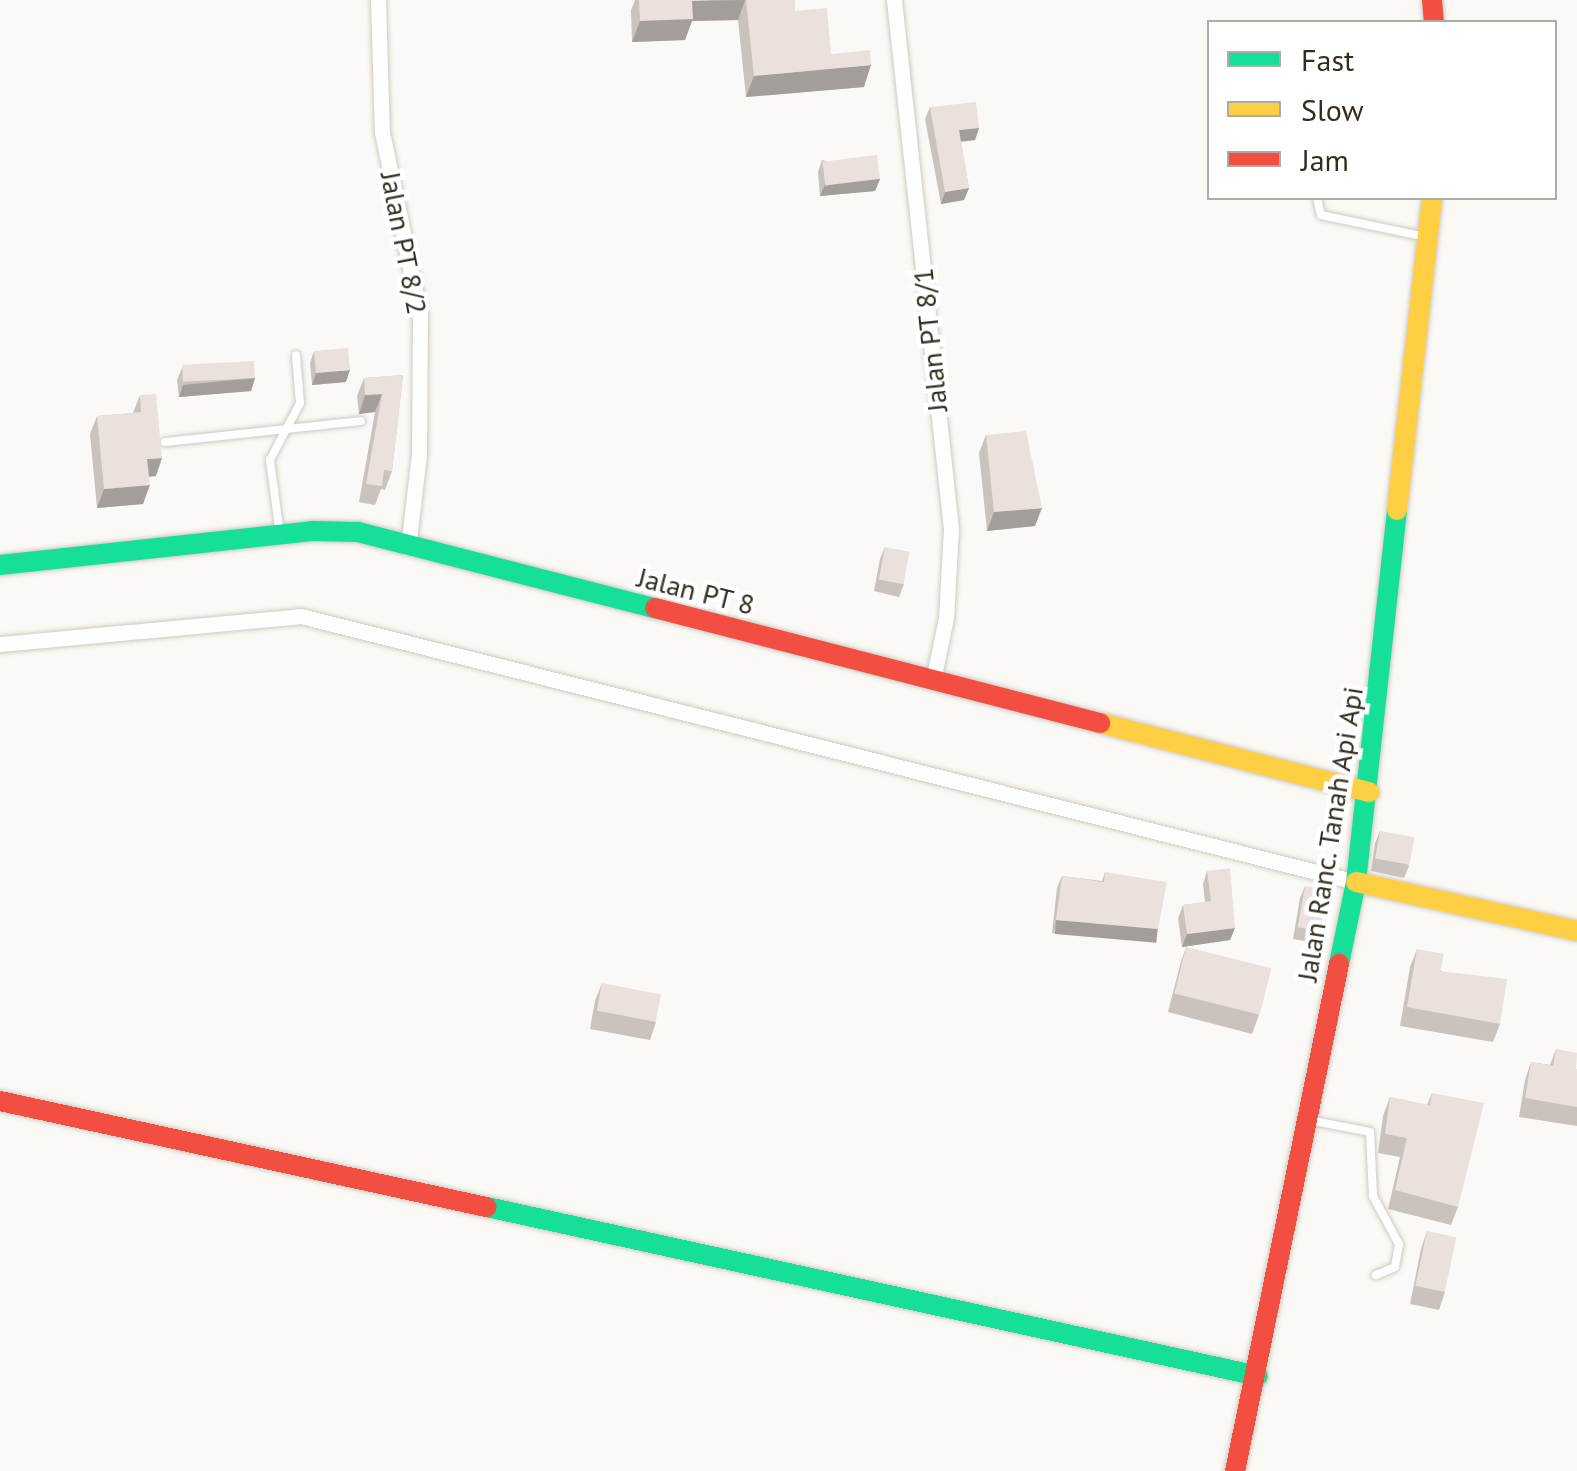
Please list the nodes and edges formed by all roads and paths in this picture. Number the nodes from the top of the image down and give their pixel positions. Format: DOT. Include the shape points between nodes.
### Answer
graph roads {
  1 [pos="378,0"];
  2 [pos="894,0"];
  3 [pos="1317,200"];
  4 [pos="1432,200"];
  5 [pos="1430,238"];
  6 [pos="296,354"];
  7 [pos="361,421"];
  8 [pos="287,428"];
  9 [pos="165,442"];
  10 [pos="280,534"];
  11 [pos="408,546"];
  12 [pos="0,565"];
  13 [pos="0,644"];
  14 [pos="933,680"];
  15 [pos="1369,792"];
  16 [pos="1356,882"];
  17 [pos="1577,931"];
  18 [pos="0,1101"];
  19 [pos="1309,1120"];
  20 [pos="1376,1275"];
  21 [pos="1258,1376"];
  22 [pos="1235,1471"];
  1 -- 11 [label="street, Jalan PT 8/2" via="382,132 420,315 419,454"];
  2 -- 14 [label="street, Jalan PT 8/1" via="951,529 946,618"];
  3 -- 5 [label="lane" via="1321,216"];
  4 -- 5 [label="street, Jalan Ranc. Tanah Api Api"];
  5 -- 15 [label="street, Jalan Ranc. Tanah Api Api"];
  6 -- 8 [label="lane" via="300,403"];
  7 -- 8 [label="lane"];
  8 -- 9 [label="lane"];
  8 -- 10 [label="lane" via="270,460"];
  10 -- 11 [label="street, Jalan PT 8" via="358,532"];
  10 -- 12 [label="street, Jalan PT 8"];
  11 -- 14 [label="street, Jalan PT 8"];
  13 -- 16 [label="street" via="301,616"];
  14 -- 15 [label="street, Jalan PT 8"];
  15 -- 16 [label="street, Jalan Ranc. Tanah Api Api"];
  16 -- 17 [label="street"];
  16 -- 19 [label="street, Jalan Ranc. Tanah Api Api"];
  18 -- 21 [label="street"];
  19 -- 20 [label="lane" via="1370,1132 1373,1196 1399,1244 1394,1267"];
  19 -- 21 [label="street, Jalan Ranc. Tanah Api Api"];
  21 -- 22 [label="street, Jalan Ranc. Tanah Api Api"];
}
